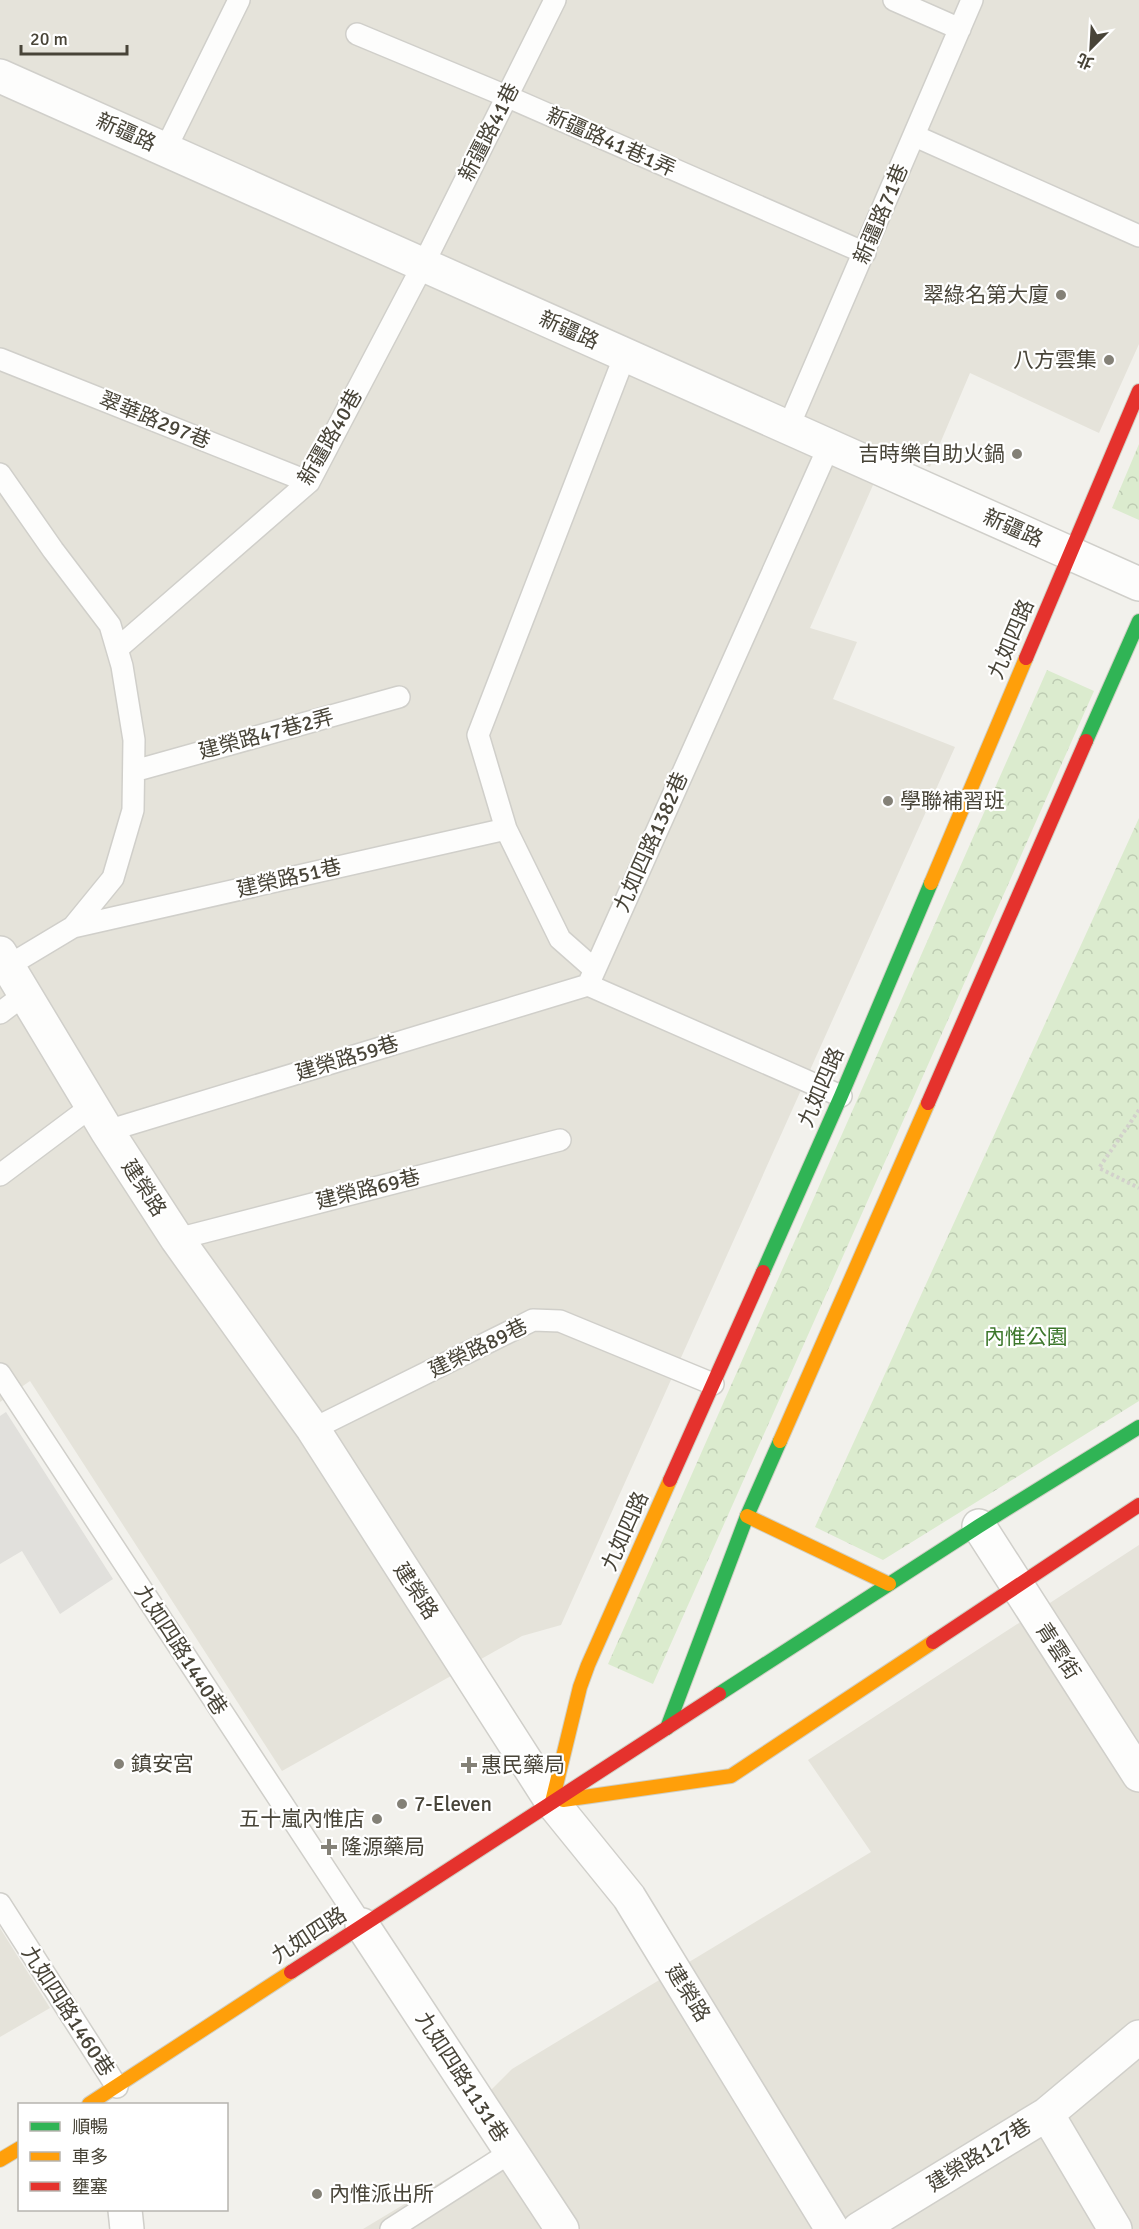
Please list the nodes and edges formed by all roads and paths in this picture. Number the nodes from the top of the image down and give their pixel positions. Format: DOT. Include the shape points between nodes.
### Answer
graph roads {
  1 [pos="239,0"];
  2 [pos="555,0"];
  3 [pos="894,0"];
  4 [pos="972,0"];
  5 [pos="960,29"];
  6 [pos="357,34"];
  7 [pos="0,76"];
  8 [pos="507,96"];
  9 [pos="915,136"];
  10 [pos="165,150"];
  11 [pos="1139,236"];
  12 [pos="865,253"];
  13 [pos="423,265"];
  14 [pos="625,355"];
  15 [pos="0,358"];
  16 [pos="1139,391"];
  17 [pos="788,428"];
  18 [pos="829,446"];
  19 [pos="0,474"];
  20 [pos="309,482"];
  21 [pos="1070,553"];
  22 [pos="1139,584"];
  23 [pos="1139,621"];
  24 [pos="117,649"];
  25 [pos="399,697"];
  26 [pos="134,771"];
  27 [pos="506,829"];
  28 [pos="73,927"];
  29 [pos="4,959"];
  30 [pos="591,977"];
  31 [pos="12,1004"];
  32 [pos="841,1096"];
  33 [pos="1139,1110"];
  34 [pos="100,1118"];
  35 [pos="560,1140"];
  36 [pos="0,1175"];
  37 [pos="1139,1188"];
  38 [pos="177,1239"];
  39 [pos="2,1380"];
  40 [pos="714,1384"];
  41 [pos="1139,1427"];
  42 [pos="314,1429"];
  43 [pos="1139,1505"];
  44 [pos="747,1516"];
  45 [pos="979,1526"];
  46 [pos="889,1584"];
  47 [pos="1017,1587"];
  48 [pos="667,1728"];
  49 [pos="1139,1776"];
  50 [pos="552,1802"];
  51 [pos="0,1904"];
  52 [pos="362,1925"];
  53 [pos="1139,2037"];
  54 [pos="118,2096"];
  55 [pos="93,2103"];
  56 [pos="1047,2114"];
  57 [pos="18,2149"];
  58 [pos="511,2152"];
  59 [pos="0,2160"];
  60 [pos="125,2211"];
  61 [pos="127,2229"];
  62 [pos="391,2229"];
  63 [pos="562,2229"];
  64 [pos="832,2229"];
  65 [pos="859,2229"];
  66 [pos="1115,2229"];
  1 -- 10 [label="lane"];
  2 -- 8 [label="lane, 新疆路41巷"];
  3 -- 5 [label="lane"];
  4 -- 5 [label="lane, 新疆路71巷"];
  5 -- 9 [label="lane, 新疆路71巷"];
  6 -- 8 [label="lane, 新疆路41巷1弄"];
  7 -- 10 [label="street, 新疆路"];
  8 -- 12 [label="lane, 新疆路41巷1弄"];
  8 -- 13 [label="lane, 新疆路41巷"];
  9 -- 11 [label="lane"];
  9 -- 12 [label="lane, 新疆路71巷"];
  10 -- 13 [label="street, 新疆路"];
  12 -- 17 [label="lane, 新疆路71巷"];
  13 -- 14 [label="street, 新疆路"];
  13 -- 20 [label="lane, 新疆路40巷"];
  14 -- 17 [label="street, 新疆路"];
  14 -- 27 [label="lane" via="478,735"];
  15 -- 20 [label="lane, 翠華路297巷"];
  16 -- 21 [label="street, 九如四路"];
  17 -- 18 [label="street, 新疆路"];
  18 -- 21 [label="street, 新疆路"];
  18 -- 30 [label="lane, 九如四路1382巷"];
  19 -- 24 [label="lane" via="110,625"];
  20 -- 24 [label="lane, 新疆路40巷"];
  21 -- 22 [label="street, 新疆路"];
  21 -- 32 [label="street, 九如四路"];
  23 -- 44 [label="street"];
  24 -- 26 [label="lane" via="134,740"];
  25 -- 26 [label="lane, 建榮路47巷2弄"];
  26 -- 28 [label="lane" via="133,810 113,878"];
  27 -- 28 [label="lane, 建榮路51巷"];
  27 -- 30 [label="lane" via="560,939"];
  28 -- 29 [label="lane"];
  29 -- 31 [label="street, 建榮路"];
  30 -- 32 [label="lane"];
  30 -- 34 [label="lane, 建榮路59巷"];
  31 -- 34 [label="street, 建榮路"];
  32 -- 40 [label="street, 九如四路"];
  33 -- 37 [label="path" via="1100,1168"];
  34 -- 36 [label="lane"];
  34 -- 38 [label="street, 建榮路"];
  35 -- 38 [label="lane, 建榮路69巷"];
  38 -- 42 [label="street, 建榮路"];
  39 -- 52 [label="lane, 九如四路1440巷"];
  40 -- 42 [label="lane, 建榮路89巷" via="560,1321 533,1320"];
  40 -- 50 [label="street, 九如四路" via="588,1665"];
  41 -- 45 [label="street, 九如四路"];
  42 -- 50 [label="street, 建榮路"];
  43 -- 47 [label="street, 九如四路"];
  44 -- 46 [label="street"];
  44 -- 48 [label="street"];
  45 -- 46 [label="street, 九如四路"];
  45 -- 47 [label="street, 青雲街"];
  46 -- 48 [label="street, 九如四路"];
  47 -- 49 [label="street, 青雲街"];
  47 -- 50 [label="street, 九如四路" via="731,1776"];
  48 -- 50 [label="street, 九如四路"];
  50 -- 52 [label="street, 九如四路"];
  50 -- 64 [label="street, 建榮路" via="629,1898"];
  51 -- 54 [label="lane, 九如四路1460巷"];
  52 -- 54 [label="street, 九如四路"];
  52 -- 58 [label="street, 九如四路1131巷"];
  53 -- 56 [label="street"];
  54 -- 55 [label="street, 九如四路"];
  56 -- 65 [label="street, 建榮路127巷"];
  56 -- 66 [label="street, 建榮路127巷"];
  57 -- 59 [label="street"];
  58 -- 62 [label="lane"];
  58 -- 63 [label="street, 九如四路1131巷"];
  60 -- 61 [label="street"];
}
